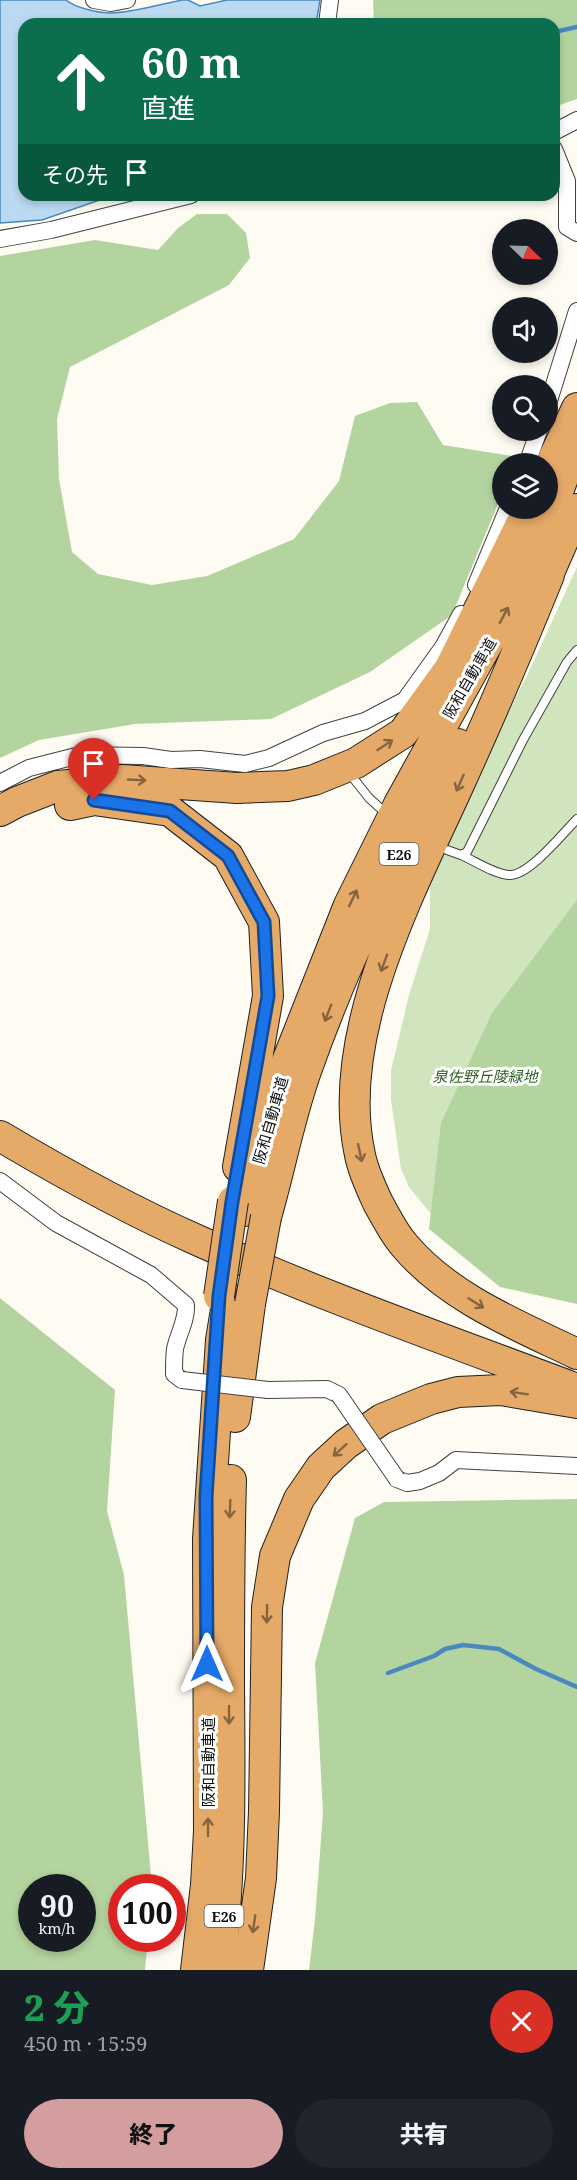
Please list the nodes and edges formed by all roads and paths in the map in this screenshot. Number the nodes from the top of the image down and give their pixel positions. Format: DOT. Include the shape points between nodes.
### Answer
graph roads {
  1 [pos="94,0"];
  2 [pos="127,0"];
  3 [pos="330,0"];
  4 [pos="328,18"];
  5 [pos="577,120"];
  6 [pos="560,129"];
  7 [pos="560,164"];
  8 [pos="167,201"];
  9 [pos="577,233"];
  10 [pos="0,239"];
  11 [pos="577,311"];
  12 [pos="557,375"];
  13 [pos="577,408"];
  14 [pos="577,439"];
  15 [pos="556,453"];
  16 [pos="558,493"];
  17 [pos="503,519"];
  18 [pos="545,519"];
  19 [pos="548,519"];
  20 [pos="552,519"];
  21 [pos="549,575"];
  22 [pos="577,650"];
  23 [pos="350,774"];
  24 [pos="0,783"];
  25 [pos="380,808"];
  26 [pos="0,811"];
  27 [pos="577,819"];
  28 [pos="0,831"];
  29 [pos="447,850"];
  30 [pos="461,855"];
  31 [pos="0,1114"];
  32 [pos="0,1136"];
  33 [pos="0,1181"];
  34 [pos="248,1210"];
  35 [pos="232,1299"];
  36 [pos="577,1354"];
  37 [pos="577,1364"];
  38 [pos="577,1389"];
  39 [pos="577,1403"];
  40 [pos="577,1466"];
  41 [pos="218,1545"];
  42 [pos="195,1970"];
  43 [pos="219,1970"];
  44 [pos="248,1970"];
  1 -- 2 [label="street"];
  3 -- 4 [label="street"];
  5 -- 6 [label="street"];
  7 -- 9 [label="street" via="567,181 567,226"];
  8 -- 10 [label="street"];
  11 -- 12 [label="street"];
  13 -- 15 [label="highway"];
  14 -- 16 [label="highway, 阪和自動車道 / E26"];
  17 -- 24 [label="street" via="471,596 443,647 405,700 365,721 245,764 80,755 29,768"];
  26 -- 18 [label="highway, one-way" via="58,786 122,780 237,788 288,786 356,763 403,733 450,668"];
  34 -- 19 [label="highway, 阪和自動車道 / E26, one-way" via="286,1064 349,905 404,794 516,592"];
  20 -- 21 [label="highway, 阪和自動車道 / E26"];
  21 -- 34 [label="highway, 阪和自動車道 / E26, one-way" via="416,822 347,964"];
  21 -- 36 [label="highway, one-way" via="411,892 376,984 358,1057 356,1125 360,1156 371,1187 404,1246 474,1302"];
  22 -- 30 [label="lane" via="523,740 467,852"];
  23 -- 25 [label="lane"];
  27 -- 30 [label="lane" via="527,869 511,875"];
  28 -- 34 [label="highway" via="29,817 94,800 170,811 228,856 264,922 268,996"];
  29 -- 30 [label="lane"];
  31 -- 37 [label="highway" via="79,1160 298,1265"];
  32 -- 38 [label="highway" via="57,1170 195,1239 313,1289"];
  33 -- 40 [label="street, bridge" via="56,1223 151,1275 186,1305 174,1363 174,1374 182,1380 268,1390 327,1389 339,1395 397,1479 407,1483 439,1473 456,1460"];
  34 -- 35 [label="highway, 阪和自動車道 / E26, bridge"];
  35 -- 41 [label="highway, 阪和自動車道 / E26, one-way" via="232,1454"];
  35 -- 41 [label="highway, 阪和自動車道 / E26" via="222,1340 208,1496"];
  39 -- 44 [label="highway, one-way" via="501,1390 459,1392 431,1399 382,1419 346,1444 321,1467 299,1498 274,1556 267,1607 261,1878"];
  42 -- 41 [label="highway, 阪和自動車道 / E26, one-way" via="206,1886"];
  41 -- 43 [label="highway, 阪和自動車道 / E26, one-way" via="230,1806"];
}
